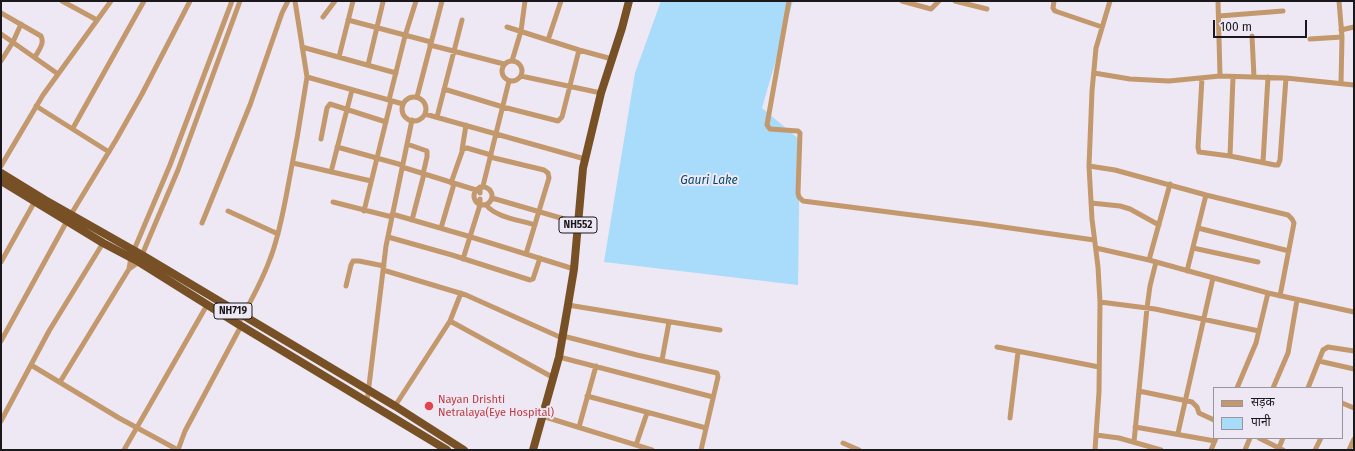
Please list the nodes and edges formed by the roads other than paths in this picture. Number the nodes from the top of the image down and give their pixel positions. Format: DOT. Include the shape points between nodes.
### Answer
graph roads {
  1 [pos="62,1"];
  2 [pos="111,1"];
  3 [pos="144,1"];
  4 [pos="190,1"];
  5 [pos="232,1"];
  6 [pos="240,1"];
  7 [pos="288,1"];
  8 [pos="295,1"];
  9 [pos="335,1"];
  10 [pos="353,1"];
  11 [pos="416,1"];
  12 [pos="525,1"];
  13 [pos="561,1"];
  14 [pos="629,1"];
  15 [pos="789,1"];
  16 [pos="902,1"];
  17 [pos="939,1"];
  18 [pos="956,1"];
  19 [pos="1054,1"];
  20 [pos="1110,1"];
  21 [pos="1218,1"];
  22 [pos="1339,1"];
  23 [pos="383,2"];
  24 [pos="441,4"];
  25 [pos="987,8"];
  26 [pos="1283,11"];
  27 [pos="1,13"];
  28 [pos="1219,16"];
  29 [pos="323,17"];
  30 [pos="97,20"];
  31 [pos="348,20"];
  32 [pos="462,20"];
  33 [pos="21,24"];
  34 [pos="507,27"];
  35 [pos="1102,27"];
  36 [pos="1354,27"];
  37 [pos="376,28"];
  38 [pos="1341,30"];
  39 [pos="521,31"];
  40 [pos="1,34"];
  41 [pos="405,36"];
  42 [pos="1252,36"];
  43 [pos="1342,37"];
  44 [pos="1310,39"];
  45 [pos="548,40"];
  46 [pos="13,42"];
  47 [pos="431,43"];
  48 [pos="302,47"];
  49 [pos="453,50"];
  50 [pos="579,50"];
  51 [pos="35,57"];
  52 [pos="339,57"];
  53 [pos="612,59"];
  54 [pos="1,61"];
  55 [pos="512,61"];
  56 [pos="504,64"];
  57 [pos="368,65"];
  58 [pos="396,73"];
  59 [pos="1094,73"];
  60 [pos="58,74"];
  61 [pos="521,76"];
  62 [pos="1220,76"];
  63 [pos="307,77"];
  64 [pos="1233,77"];
  65 [pos="1254,77"];
  66 [pos="1268,77"];
  67 [pos="1202,78"];
  68 [pos="1286,78"];
  69 [pos="509,81"];
  70 [pos="1341,84"];
  71 [pos="1354,85"];
  72 [pos="570,86"];
  73 [pos="444,89"];
  74 [pos="352,90"];
  75 [pos="601,93"];
  76 [pos="417,97"];
  77 [pos="390,101"];
  78 [pos="403,104"];
  79 [pos="36,106"];
  80 [pos="503,107"];
  81 [pos="347,108"];
  82 [pos="425,114"];
  83 [pos="437,117"];
  84 [pos="412,120"];
  85 [pos="386,122"];
  86 [pos="466,125"];
  87 [pos="73,128"];
  88 [pos="496,134"];
  89 [pos="321,139"];
  90 [pos="407,144"];
  91 [pos="337,147"];
  92 [pos="462,150"];
  93 [pos="109,152"];
  94 [pos="491,156"];
  95 [pos="1230,156"];
  96 [pos="376,158"];
  97 [pos="585,159"];
  98 [pos="1263,162"];
  99 [pos="293,163"];
  100 [pos="1,166"];
  101 [pos="402,166"];
  102 [pos="1089,166"];
  103 [pos="331,172"];
  104 [pos="1,173"];
  105 [pos="423,174"];
  106 [pos="1,181"];
  107 [pos="370,181"];
  108 [pos="452,183"];
  109 [pos="1170,184"];
  110 [pos="480,191"];
  111 [pos="1206,195"];
  112 [pos="492,198"];
  113 [pos="35,201"];
  114 [pos="333,202"];
  115 [pos="1091,203"];
  116 [pos="483,205"];
  117 [pos="228,211"];
  118 [pos="364,211"];
  119 [pos="540,211"];
  120 [pos="392,216"];
  121 [pos="69,218"];
  122 [pos="412,220"];
  123 [pos="202,223"];
  124 [pos="578,223"];
  125 [pos="535,225"];
  126 [pos="1159,225"];
  127 [pos="441,228"];
  128 [pos="1198,228"];
  129 [pos="278,234"];
  130 [pos="472,236"];
  131 [pos="388,237"];
  132 [pos="1094,240"];
  133 [pos="103,243"];
  134 [pos="1096,248"];
  135 [pos="1193,248"];
  136 [pos="1289,251"];
  137 [pos="132,254"];
  138 [pos="526,254"];
  139 [pos="540,258"];
  140 [pos="140,259"];
  141 [pos="464,259"];
  142 [pos="1149,260"];
  143 [pos="1,262"];
  144 [pos="1156,262"];
  145 [pos="1258,262"];
  146 [pos="383,268"];
  147 [pos="574,268"];
  148 [pos="129,269"];
  149 [pos="1188,271"];
  150 [pos="1213,278"];
  151 [pos="346,286"];
  152 [pos="461,293"];
  153 [pos="1268,293"];
  154 [pos="1280,296"];
  155 [pos="1297,300"];
  156 [pos="1100,302"];
  157 [pos="207,305"];
  158 [pos="568,305"];
  159 [pos="1147,308"];
  160 [pos="1354,312"];
  161 [pos="243,316"];
  162 [pos="1205,319"];
  163 [pos="450,321"];
  164 [pos="669,322"];
  165 [pos="240,325"];
  166 [pos="720,330"];
  167 [pos="1259,331"];
  168 [pos="562,337"];
  169 [pos="1,341"];
  170 [pos="997,347"];
  171 [pos="1354,351"];
  172 [pos="1018,352"];
  173 [pos="559,357"];
  174 [pos="662,360"];
  175 [pos="1319,361"];
  176 [pos="31,365"];
  177 [pos="596,366"];
  178 [pos="1099,367"];
  179 [pos="1354,369"];
  180 [pos="554,378"];
  181 [pos="60,382"];
  182 [pos="1238,387"];
  183 [pos="1273,387"];
  184 [pos="1308,387"];
  185 [pos="368,391"];
  186 [pos="1139,391"];
  187 [pos="587,396"];
  188 [pos="714,397"];
  189 [pos="1186,400"];
  190 [pos="367,402"];
  191 [pos="1343,402"];
  192 [pos="394,406"];
  193 [pos="1354,408"];
  194 [pos="647,412"];
  195 [pos="542,416"];
  196 [pos="1010,418"];
  197 [pos="1213,420"];
  198 [pos="1,421"];
  199 [pos="579,427"];
  200 [pos="1135,427"];
  201 [pos="137,428"];
  202 [pos="706,428"];
  203 [pos="1178,433"];
  204 [pos="1096,435"];
  205 [pos="1213,439"];
  206 [pos="1215,439"];
  207 [pos="1250,439"];
  208 [pos="1261,439"];
  209 [pos="1283,439"];
  210 [pos="1320,439"];
  211 [pos="1354,439"];
  212 [pos="1134,442"];
  213 [pos="843,443"];
  214 [pos="1140,444"];
  215 [pos="636,445"];
  216 [pos="1280,449"];
  217 [pos="124,450"];
  218 [pos="178,450"];
  219 [pos="447,450"];
  220 [pos="464,450"];
  221 [pos="533,450"];
  222 [pos="652,450"];
  223 [pos="701,450"];
  224 [pos="859,450"];
  225 [pos="1095,450"];
  226 [pos="1139,450"];
  227 [pos="1161,450"];
  228 [pos="1211,450"];
  229 [pos="1245,450"];
  230 [pos="1315,450"];
  231 [pos="1349,450"];
  1 -- 30 [label="street"];
  2 -- 30 [label="street"];
  3 -- 87 [label="street"];
  4 -- 93 [label="street"];
  5 -- 137 [label="street" via="170,165"];
  6 -- 140 [label="street" via="178,170"];
  7 -- 123 [label="street" via="250,105"];
  8 -- 48 [label="street"];
  9 -- 29 [label="street"];
  10 -- 31 [label="street"];
  11 -- 41 [label="street"];
  12 -- 39 [label="street"];
  13 -- 45 [label="street"];
  14 -- 53 [label="highway, NH552"];
  15 -- 132 [label="street" via="767,125 770,128 800,133 800,199"];
  16 -- 17 [label="street" via="931,9"];
  18 -- 25 [label="street"];
  19 -- 35 [label="street" via="1053,8 1056,11"];
  20 -- 35 [label="street"];
  21 -- 28 [label="street"];
  22 -- 38 [label="street"];
  23 -- 37 [label="street"];
  24 -- 47 [label="street"];
  26 -- 28 [label="street"];
  27 -- 33 [label="street"];
  28 -- 62 [label="street"];
  30 -- 60 [label="street"];
  31 -- 37 [label="street"];
  31 -- 52 [label="street"];
  32 -- 49 [label="street"];
  33 -- 46 [label="street"];
  33 -- 51 [label="street" via="43,38"];
  34 -- 39 [label="street"];
  35 -- 59 [label="street" via="1096,48"];
  36 -- 38 [label="street"];
  37 -- 41 [label="street"];
  37 -- 57 [label="street"];
  38 -- 43 [label="street"];
  39 -- 45 [label="street"];
  39 -- 55 [label="street"];
  40 -- 46 [label="street"];
  41 -- 47 [label="street"];
  41 -- 58 [label="street"];
  42 -- 65 [label="street"];
  43 -- 44 [label="street"];
  43 -- 70 [label="street"];
  45 -- 50 [label="street"];
  46 -- 51 [label="street"];
  46 -- 54 [label="street"];
  47 -- 49 [label="street"];
  47 -- 76 [label="street"];
  48 -- 52 [label="street"];
  48 -- 63 [label="street"];
  49 -- 56 [label="street"];
  49 -- 73 [label="street"];
  50 -- 53 [label="street"];
  50 -- 72 [label="street"];
  51 -- 60 [label="street"];
  52 -- 57 [label="street"];
  53 -- 75 [label="highway, NH552"];
  55 -- 56 [label="street"];
  55 -- 61 [label="street" via="521,67"];
  56 -- 69 [label="street" via="502,74"];
  57 -- 58 [label="street"];
  58 -- 77 [label="street"];
  59 -- 67 [label="street" via="1130,79 1169,81"];
  59 -- 102 [label="street"];
  60 -- 79 [label="street"];
  61 -- 69 [label="street" via="517,80"];
  61 -- 72 [label="street"];
  62 -- 64 [label="street"];
  62 -- 67 [label="street"];
  63 -- 74 [label="street"];
  63 -- 99 [label="street"];
  64 -- 65 [label="street"];
  64 -- 95 [label="street"];
  65 -- 66 [label="street"];
  66 -- 68 [label="street"];
  66 -- 98 [label="street"];
  67 -- 95 [label="street" via="1199,152"];
  68 -- 70 [label="street"];
  68 -- 98 [label="street" via="1280,160 1275,165"];
  69 -- 80 [label="street"];
  70 -- 71 [label="street"];
  72 -- 75 [label="street"];
  72 -- 80 [label="street" via="562,117 558,121"];
  73 -- 80 [label="street"];
  73 -- 83 [label="street"];
  74 -- 77 [label="street"];
  74 -- 81 [label="street"];
  75 -- 97 [label="highway, NH552"];
  76 -- 78 [label="street" via="410,97"];
  76 -- 82 [label="street" via="425,103"];
  77 -- 78 [label="street"];
  77 -- 85 [label="street"];
  78 -- 84 [label="street" via="404,114"];
  79 -- 87 [label="street"];
  79 -- 100 [label="street"];
  80 -- 88 [label="street"];
  81 -- 85 [label="street"];
  81 -- 89 [label="street" via="332,104 328,106"];
  81 -- 91 [label="street"];
  82 -- 83 [label="street"];
  82 -- 84 [label="street" via="421,119"];
  83 -- 86 [label="street"];
  84 -- 90 [label="street"];
  85 -- 96 [label="street"];
  86 -- 88 [label="street"];
  86 -- 92 [label="street"];
  87 -- 93 [label="street"];
  88 -- 94 [label="street"];
  88 -- 97 [label="street"];
  90 -- 101 [label="street"];
  90 -- 105 [label="street" via="427,151"];
  91 -- 96 [label="street"];
  91 -- 103 [label="street"];
  92 -- 94 [label="street" via="467,148"];
  92 -- 108 [label="street"];
  93 -- 121 [label="street"];
  94 -- 110 [label="street"];
  94 -- 119 [label="street" via="546,172 549,178"];
  95 -- 98 [label="street"];
  96 -- 101 [label="street"];
  96 -- 107 [label="street"];
  97 -- 124 [label="highway, NH552"];
  99 -- 103 [label="street"];
  99 -- 129 [label="street"];
  101 -- 105 [label="street"];
  101 -- 120 [label="street"];
  102 -- 109 [label="street"];
  102 -- 115 [label="street"];
  103 -- 107 [label="street"];
  104 -- 121 [label="highway, NH719"];
  105 -- 108 [label="street"];
  105 -- 122 [label="street"];
  106 -- 113 [label="highway, NH719"];
  107 -- 118 [label="street"];
  108 -- 110 [label="street"];
  108 -- 127 [label="street"];
  109 -- 111 [label="street"];
  109 -- 126 [label="street"];
  110 -- 112 [label="street" via="486,187 491,190"];
  110 -- 116 [label="street"];
  110 -- 116 [label="street" via="474,199"];
  111 -- 128 [label="street"];
  111 -- 136 [label="street" via="1288,215 1294,223"];
  112 -- 116 [label="street"];
  112 -- 119 [label="street"];
  113 -- 121 [label="highway, NH719"];
  113 -- 143 [label="street"];
  114 -- 118 [label="street"];
  115 -- 126 [label="street" via="1130,209"];
  115 -- 132 [label="street"];
  116 -- 125 [label="street" via="497,213"];
  116 -- 130 [label="street"];
  117 -- 129 [label="street"];
  118 -- 120 [label="street"];
  119 -- 124 [label="street"];
  119 -- 125 [label="street"];
  120 -- 122 [label="street"];
  120 -- 131 [label="street"];
  121 -- 133 [label="highway, NH719"];
  121 -- 137 [label="highway, NH719"];
  121 -- 169 [label="street"];
  122 -- 127 [label="street"];
  124 -- 147 [label="highway, NH552"];
  125 -- 138 [label="street"];
  126 -- 142 [label="street"];
  127 -- 130 [label="street"];
  128 -- 135 [label="street"];
  128 -- 136 [label="street"];
  129 -- 161 [label="street" via="271,258"];
  130 -- 138 [label="street"];
  130 -- 141 [label="street"];
  131 -- 141 [label="street"];
  131 -- 146 [label="street"];
  132 -- 134 [label="street"];
  133 -- 137 [label="highway, NH719"];
  133 -- 176 [label="street" via="69,296"];
  134 -- 142 [label="street"];
  134 -- 156 [label="street"];
  135 -- 145 [label="street"];
  135 -- 149 [label="street"];
  136 -- 154 [label="street"];
  137 -- 140 [label="highway, NH719"];
  137 -- 148 [label="street"];
  138 -- 139 [label="street"];
  139 -- 141 [label="street" via="533,279 530,280"];
  139 -- 147 [label="street"];
  140 -- 148 [label="street"];
  140 -- 157 [label="highway, NH719"];
  140 -- 161 [label="highway, NH719"];
  142 -- 144 [label="street"];
  144 -- 149 [label="street"];
  144 -- 159 [label="street"];
  146 -- 151 [label="street" via="353,261"];
  146 -- 152 [label="street"];
  146 -- 185 [label="street"];
  147 -- 158 [label="highway, NH552"];
  148 -- 181 [label="street"];
  149 -- 150 [label="street"];
  150 -- 153 [label="street"];
  150 -- 162 [label="street"];
  152 -- 163 [label="street"];
  152 -- 168 [label="street"];
  153 -- 154 [label="street"];
  153 -- 167 [label="street"];
  154 -- 155 [label="street"];
  155 -- 160 [label="street"];
  155 -- 183 [label="street" via="1288,354"];
  156 -- 159 [label="street"];
  156 -- 178 [label="street"];
  157 -- 165 [label="highway, NH719"];
  157 -- 201 [label="street"];
  158 -- 164 [label="street"];
  158 -- 168 [label="highway, NH552"];
  159 -- 162 [label="street"];
  159 -- 186 [label="street"];
  161 -- 165 [label="street"];
  161 -- 185 [label="highway, NH719"];
  162 -- 167 [label="street"];
  162 -- 189 [label="street"];
  163 -- 180 [label="street"];
  163 -- 192 [label="street"];
  164 -- 166 [label="street"];
  164 -- 174 [label="street"];
  165 -- 190 [label="highway, NH719"];
  165 -- 218 [label="street" via="185,431"];
  167 -- 182 [label="street"];
  168 -- 173 [label="highway, NH552"];
  168 -- 174 [label="street"];
  170 -- 172 [label="street"];
  171 -- 175 [label="street" via="1328,347 1323,350"];
  172 -- 178 [label="street"];
  172 -- 196 [label="street"];
  173 -- 177 [label="street"];
  173 -- 180 [label="highway, NH552"];
  174 -- 188 [label="street" via="717,373"];
  175 -- 179 [label="street"];
  175 -- 184 [label="street"];
  176 -- 181 [label="street"];
  176 -- 198 [label="street"];
  177 -- 187 [label="street"];
  177 -- 188 [label="street"];
  178 -- 204 [label="street"];
  180 -- 195 [label="highway, NH552"];
  181 -- 201 [label="street"];
  185 -- 190 [label="street"];
  185 -- 192 [label="highway, NH719"];
  186 -- 189 [label="street"];
  186 -- 200 [label="street"];
  187 -- 194 [label="street"];
  187 -- 199 [label="street"];
  188 -- 202 [label="street"];
  189 -- 197 [label="street" via="1195,404 1199,413"];
  189 -- 203 [label="street"];
  190 -- 219 [label="highway, NH719"];
  191 -- 193 [label="street"];
  192 -- 220 [label="highway, NH719"];
  194 -- 202 [label="street"];
  194 -- 215 [label="street"];
  195 -- 199 [label="street"];
  195 -- 221 [label="highway, NH552"];
  199 -- 215 [label="street"];
  200 -- 203 [label="street"];
  200 -- 212 [label="street"];
  201 -- 217 [label="street"];
  201 -- 218 [label="street"];
  202 -- 223 [label="street"];
  203 -- 205 [label="street"];
  204 -- 212 [label="street"];
  204 -- 225 [label="street"];
  206 -- 228 [label="street"];
  207 -- 229 [label="street"];
  208 -- 216 [label="street"];
  209 -- 216 [label="street"];
  210 -- 230 [label="street"];
  211 -- 231 [label="street"];
  212 -- 214 [label="street"];
  213 -- 224 [label="street"];
  214 -- 226 [label="street"];
  214 -- 227 [label="street"];
  215 -- 222 [label="street"];
}
